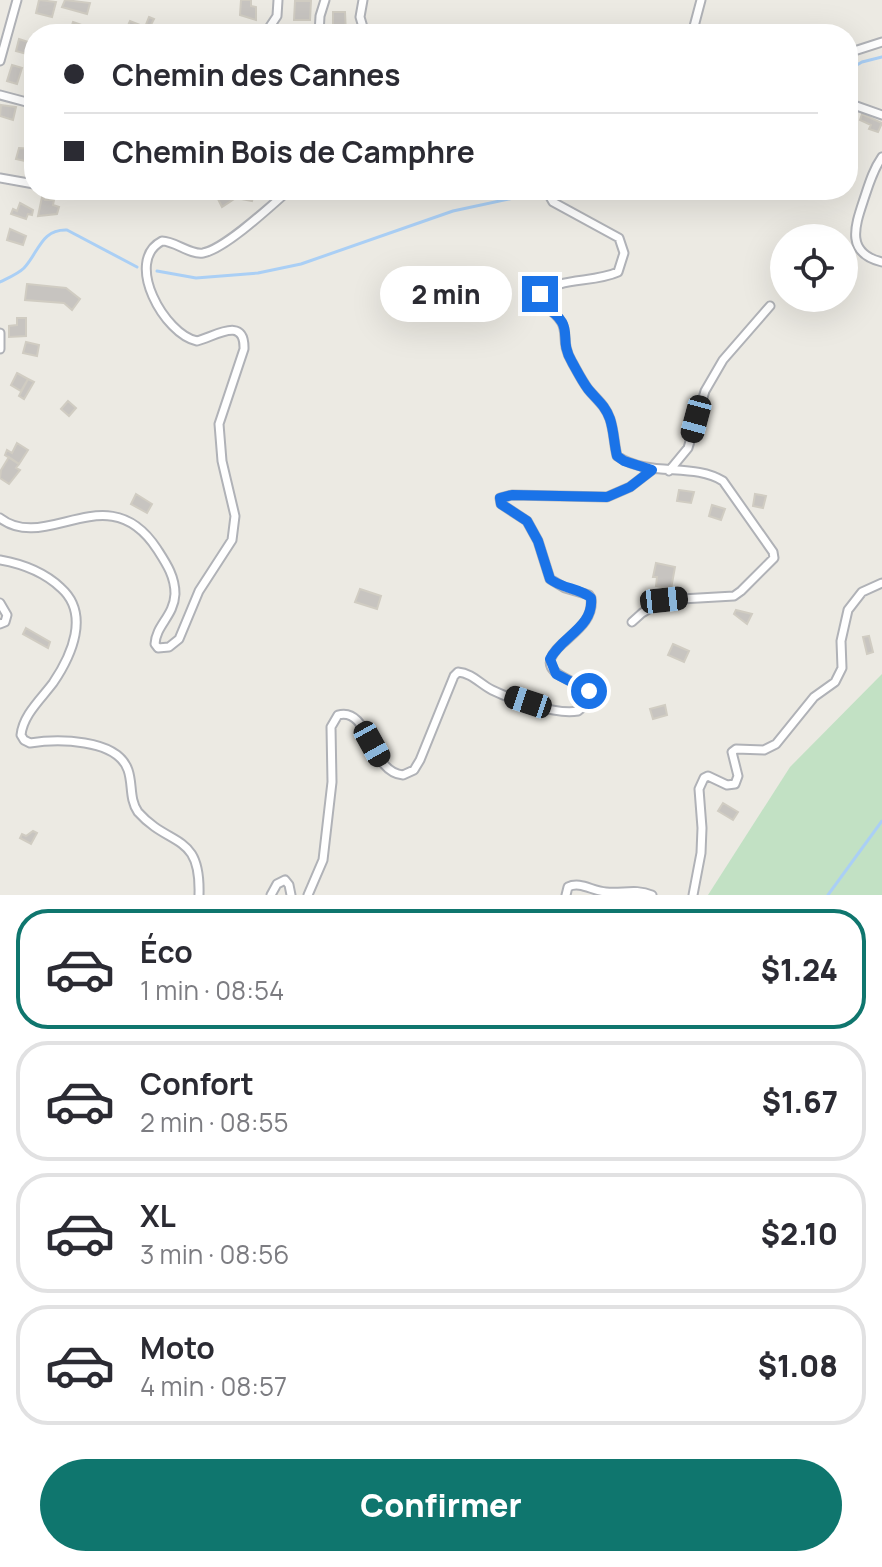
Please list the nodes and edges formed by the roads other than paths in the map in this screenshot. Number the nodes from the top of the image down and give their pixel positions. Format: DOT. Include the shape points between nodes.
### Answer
graph roads {
  1 [pos="17,0"];
  2 [pos="278,0"];
  3 [pos="325,0"];
  4 [pos="363,0"];
  5 [pos="701,0"];
  6 [pos="0,24"];
  7 [pos="272,24"];
  8 [pos="320,24"];
  9 [pos="362,24"];
  10 [pos="695,24"];
  11 [pos="9,26"];
  12 [pos="882,42"];
  13 [pos="858,50"];
  14 [pos="0,61"];
  15 [pos="0,95"];
  16 [pos="24,101"];
  17 [pos="858,107"];
  18 [pos="882,115"];
  19 [pos="882,157"];
  20 [pos="0,178"];
  21 [pos="24,182"];
  22 [pos="278,200"];
  23 [pos="552,200"];
  24 [pos="882,262"];
  25 [pos="770,306"];
  26 [pos="0,333"];
  27 [pos="0,349"];
  28 [pos="652,470"];
  29 [pos="669,471"];
  30 [pos="0,518"];
  31 [pos="0,560"];
  32 [pos="882,583"];
  33 [pos="0,603"];
  34 [pos="632,622"];
  35 [pos="0,624"];
  36 [pos="199,895"];
  37 [pos="271,895"];
  38 [pos="291,895"];
  39 [pos="308,895"];
  40 [pos="566,895"];
  41 [pos="652,895"];
  42 [pos="693,895"];
  1 -- 11 [label="street"];
  2 -- 7 [label="street"];
  3 -- 8 [label="street"];
  4 -- 9 [label="street"];
  5 -- 10 [label="street"];
  6 -- 11 [label="street"];
  11 -- 14 [label="street"];
  12 -- 13 [label="street"];
  15 -- 16 [label="street"];
  17 -- 18 [label="street"];
  19 -- 24 [label="street" via="855,238 870,259"];
  20 -- 21 [label="street"];
  22 -- 30 [label="street" via="251,225 207,252 162,241 147,259 149,287 177,332 197,341 231,329 244,340 219,424 235,516 232,540 199,591 179,639 165,648 155,644 170,616 174,585 166,562 139,527 114,516 28,527"];
  23 -- 28 [label="street" via="619,238 624,253 618,272 548,287 540,294 543,305 566,327 569,359 604,405 617,456"];
  25 -- 29 [label="street" via="723,360 705,391 688,448"];
  26 -- 27 [label="street"];
  28 -- 29 [label="street"];
  28 -- 39 [label="street" via="607,497 501,495 501,504 527,521 550,579 591,598 588,617 550,659 556,674 589,691 593,699 578,711 550,710 458,672 420,760 403,775 382,764 356,718 338,715 331,732 332,782 323,860"];
  29 -- 34 [label="street" via="713,475 723,481 774,558 734,596 664,600"];
  31 -- 36 [label="street" via="51,578 76,609 77,628 69,652 24,721 21,735 30,743 74,740 119,758 128,767 138,812 193,853"];
  32 -- 42 [label="street" via="862,592 848,610 842,668 835,682 814,697 776,744 732,752 735,784 708,776 701,781 701,853"];
  33 -- 35 [label="street" via="7,615"];
  37 -- 38 [label="street" via="285,880"];
  40 -- 41 [label="street" via="568,887 577,884 607,893 633,890"];
}
